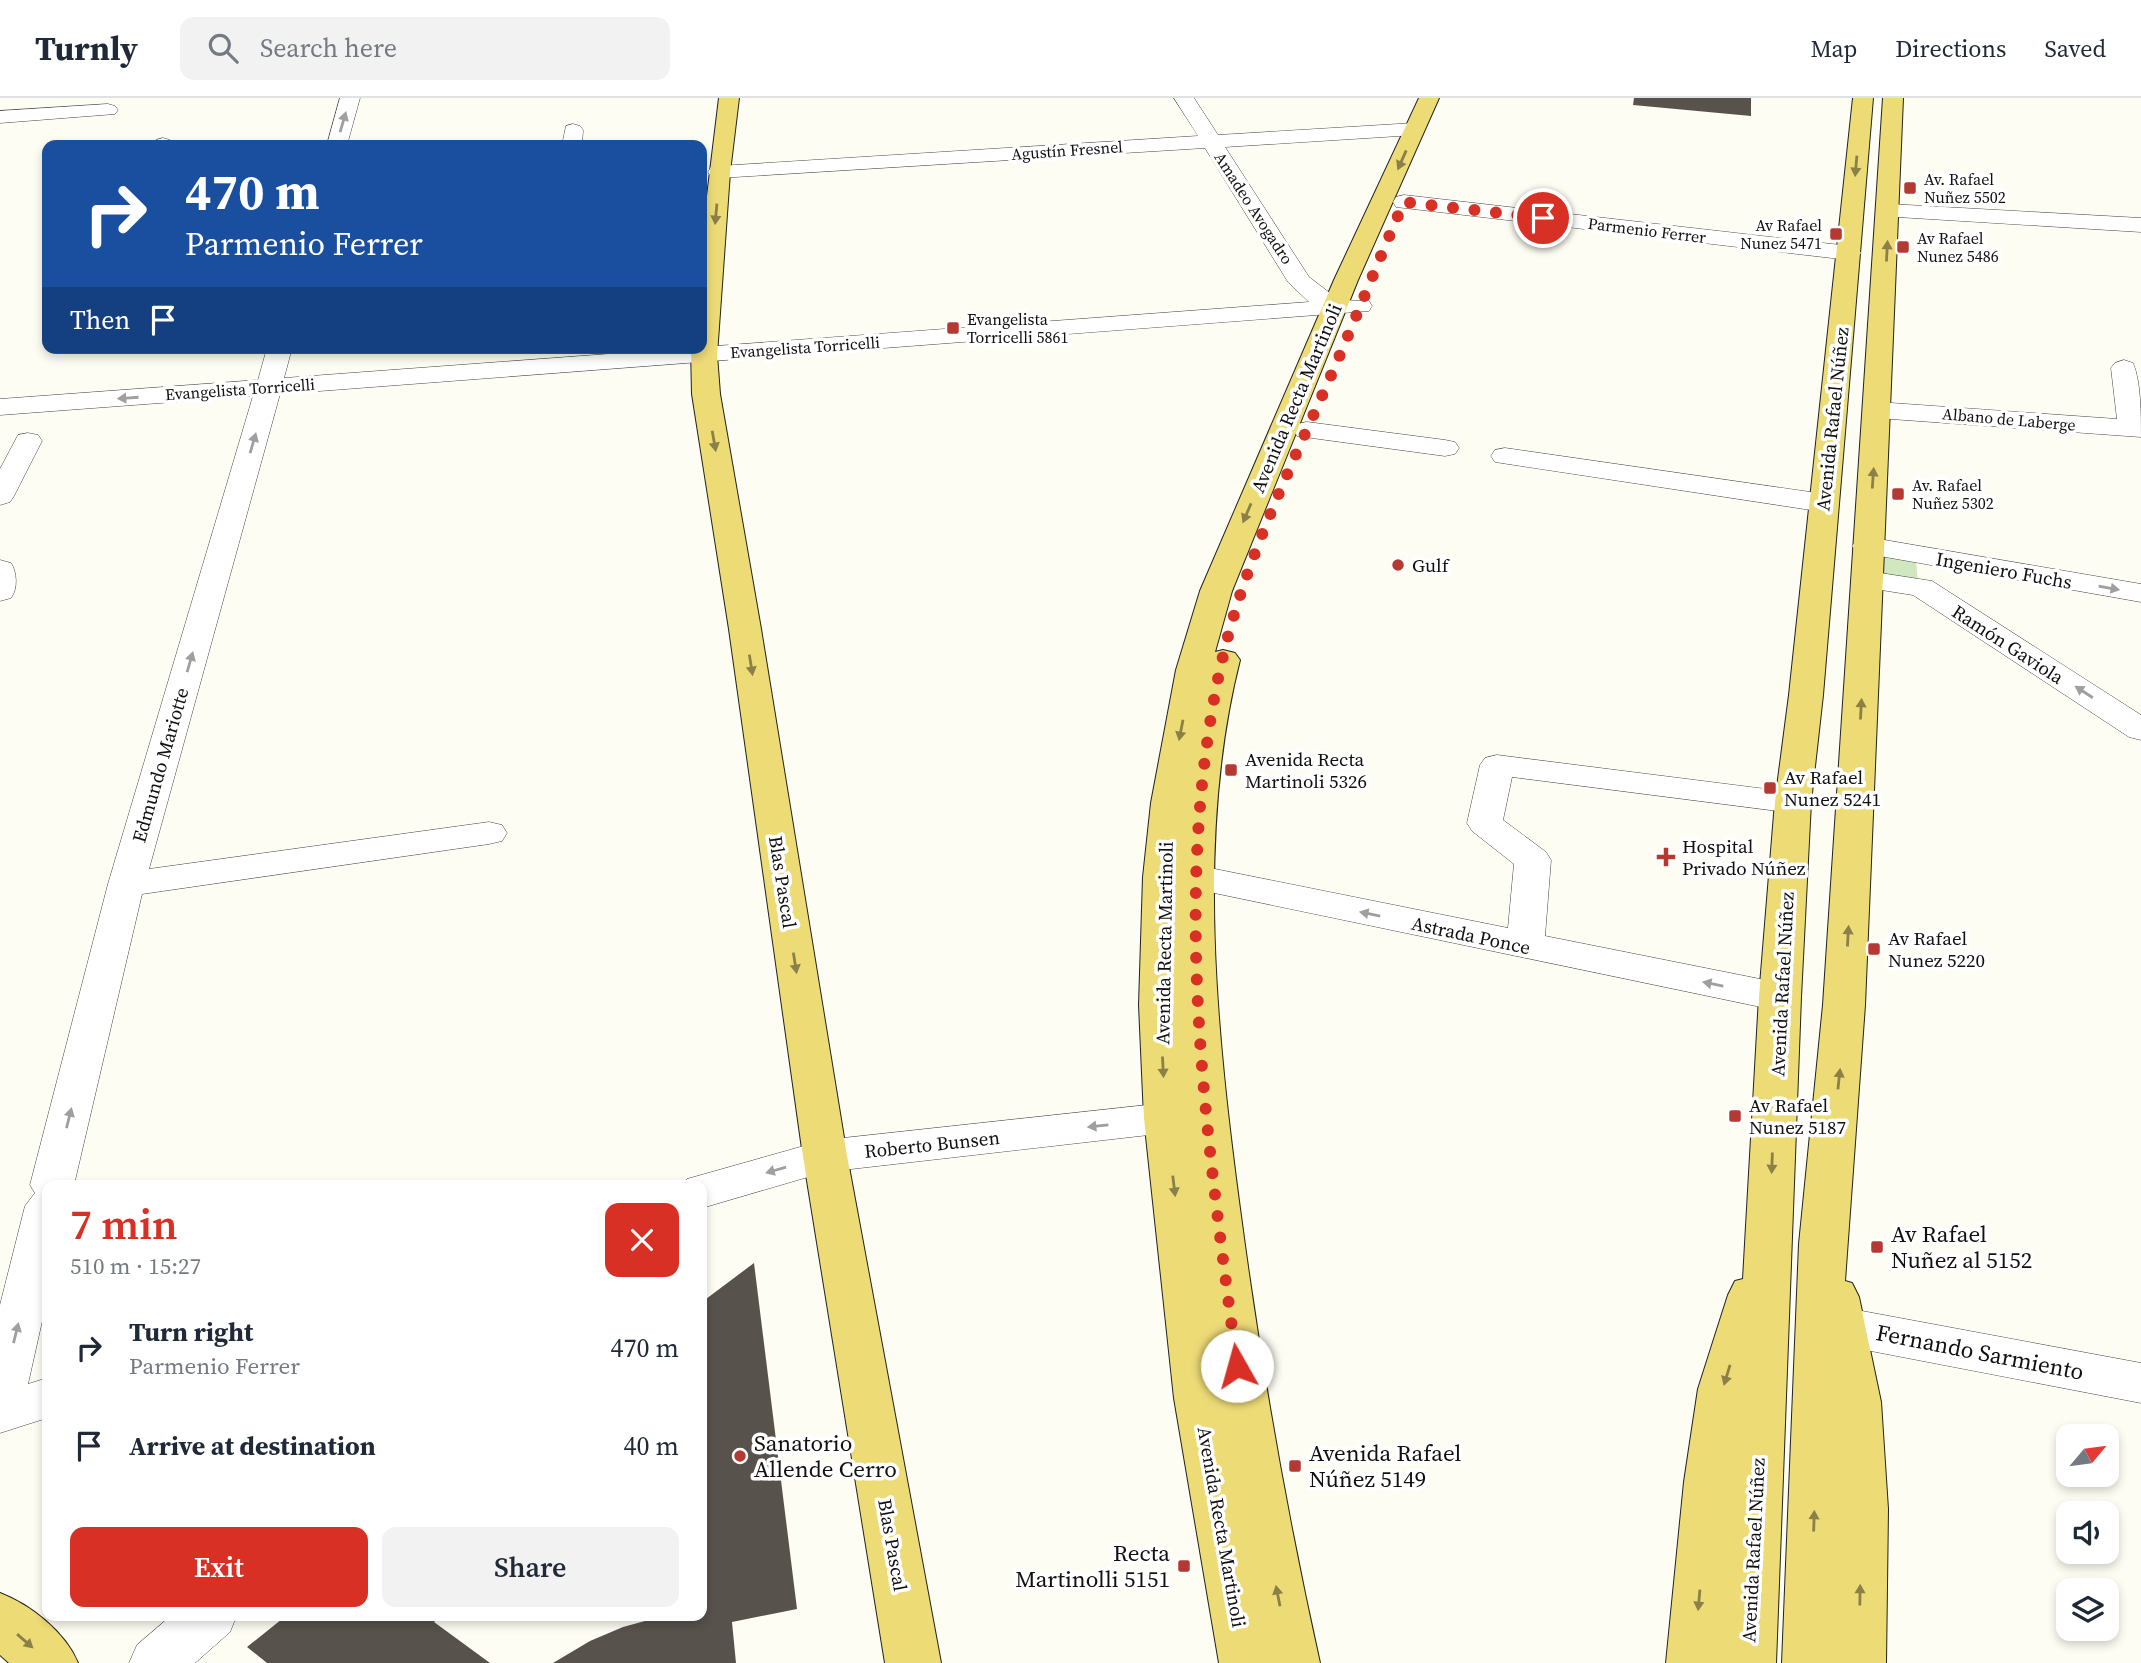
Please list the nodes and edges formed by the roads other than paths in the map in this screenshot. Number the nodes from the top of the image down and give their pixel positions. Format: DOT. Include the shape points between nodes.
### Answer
graph roads {
  1 [pos="350,98"];
  2 [pos="729,98"];
  3 [pos="1184,98"];
  4 [pos="1429,98"];
  5 [pos="1448,98"];
  6 [pos="1863,98"];
  7 [pos="1893,98"];
  8 [pos="108,110"];
  9 [pos="0,117"];
  10 [pos="1415,129"];
  11 [pos="338,140"];
  12 [pos="1210,141"];
  13 [pos="719,172"];
  14 [pos="1404,202"];
  15 [pos="1889,211"];
  16 [pos="2141,225"];
  17 [pos="1849,253"];
  18 [pos="1347,307"];
  19 [pos="707,318"];
  20 [pos="278,354"];
  21 [pos="704,355"];
  22 [pos="2124,368"];
  23 [pos="270,387"];
  24 [pos="0,407"];
  25 [pos="1878,410"];
  26 [pos="1831,428"];
  27 [pos="2136,429"];
  28 [pos="1307,430"];
  29 [pos="28,441"];
  30 [pos="1445,448"];
  31 [pos="1505,456"];
  32 [pos="0,496"];
  33 [pos="1824,503"];
  34 [pos="1867,563"];
  35 [pos="0,569"];
  36 [pos="1921,572"];
  37 [pos="0,592"];
  38 [pos="2141,593"];
  39 [pos="1816,595"];
  40 [pos="2141,730"];
  41 [pos="1793,802"];
  42 [pos="489,833"];
  43 [pos="1178,877"];
  44 [pos="126,884"];
  45 [pos="1525,946"];
  46 [pos="1780,997"];
  47 [pos="1166,1118"];
  48 [pos="825,1156"];
  49 [pos="53,1180"];
  50 [pos="707,1190"];
  51 [pos="42,1227"];
  52 [pos="1769,1240"];
  53 [pos="1830,1324"];
  54 [pos="2141,1383"];
  55 [pos="0,1399"];
  56 [pos="42,1400"];
  57 [pos="0,1413"];
  58 [pos="0,1619"];
  59 [pos="204,1621"];
  60 [pos="50,1663"];
  61 [pos="156,1663"];
  62 [pos="913,1663"];
  63 [pos="1247,1663"];
  64 [pos="1292,1663"];
  65 [pos="1694,1663"];
  66 [pos="1748,1663"];
  67 [pos="1810,1663"];
  68 [pos="1858,1663"];
  11 -- 1 [label="street, one-way"];
  2 -- 13 [label="main road, Blas Pascal"];
  3 -- 12 [label="street, Amadeo Avogadro"];
  4 -- 10 [label="main road, Avenida Recta Martinoli"];
  5 -- 14 [label="main road, Avenida Recta Martinoli"];
  6 -- 17 [label="main road, Avenida Rafael Núñez, one-way"];
  7 -- 15 [label="main road"];
  8 -- 9 [label="street"];
  10 -- 12 [label="street, Agustín Fresnel"];
  10 -- 18 [label="main road, Avenida Recta Martinoli, one-way"];
  12 -- 13 [label="street, Agustín Fresnel"];
  12 -- 18 [label="street, Amadeo Avogadro" via="1300,282 1317,297"];
  13 -- 19 [label="main road, Blas Pascal, one-way"];
  14 -- 17 [label="street, Parmenio Ferrer"];
  14 -- 18 [label="main road, Avenida Recta Martinoli"];
  15 -- 16 [label="street"];
  25 -- 15 [label="main road, one-way"];
  17 -- 26 [label="main road, Avenida Rafael Núñez"];
  18 -- 21 [label="street, Evangelista Torricelli"];
  18 -- 28 [label="main road, Avenida Recta Martinoli" via="1330,378"];
  18 -- 43 [label="main road, Avenida Recta Martinoli, one-way" via="1216,592 1179,740"];
  20 -- 23 [label="street, Edmundo Mariotte"];
  21 -- 23 [label="street, Evangelista Torricelli"];
  21 -- 48 [label="main road, Blas Pascal, one-way" via="706,394"];
  22 -- 27 [label="street"];
  23 -- 24 [label="street, Evangelista Torricelli, one-way"];
  44 -- 23 [label="street, Edmundo Mariotte, one-way"];
  25 -- 27 [label="street, Albano de Laberge"];
  34 -- 25 [label="main road, one-way"];
  26 -- 33 [label="main road, Avenida Rafael Núñez"];
  26 -- 34 [label="main road" via="1850,448 1844,530"];
  28 -- 30 [label="street"];
  28 -- 43 [label="main road, Avenida Recta Martinoli" via="1242,592 1219,671"];
  29 -- 32 [label="street"];
  31 -- 33 [label="street"];
  33 -- 39 [label="main road, Avenida Rafael Núñez"];
  34 -- 36 [label="street, Ramón Gaviola"];
  34 -- 39 [label="main road"];
  53 -- 34 [label="main road, one-way" via="1822,1244 1844,1004"];
  35 -- 37 [label="street"];
  36 -- 38 [label="street, Ingeniero Fuchs, one-way"];
  40 -- 36 [label="street, Ramón Gaviola, one-way"];
  39 -- 41 [label="main road, Avenida Rafael Núñez"];
  41 -- 45 [label="street" via="1496,765 1485,823 1533,860"];
  41 -- 46 [label="main road, Avenida Rafael Núñez"];
  42 -- 44 [label="street"];
  45 -- 43 [label="street, Astrada Ponce, one-way"];
  43 -- 47 [label="main road, Avenida Recta Martinoli, one-way" via="1160,1005"];
  64 -- 43 [label="main road, Avenida Recta Martinoli, one-way" via="1240,1394"];
  49 -- 44 [label="street, Edmundo Mariotte, one-way"];
  46 -- 45 [label="street, Astrada Ponce, one-way"];
  46 -- 52 [label="main road, Avenida Rafael Núñez, one-way"];
  47 -- 48 [label="street, Roberto Bunsen, one-way"];
  47 -- 63 [label="main road, Avenida Recta Martinoli, one-way" via="1199,1398"];
  48 -- 50 [label="street, Roberto Bunsen, one-way"];
  48 -- 62 [label="main road, Blas Pascal"];
  55 -- 51 [label="street, one-way"];
  52 -- 65 [label="main road, one-way" via="1723,1389"];
  52 -- 66 [label="main road, Avenida Rafael Núñez"];
  53 -- 54 [label="street, Fernando Sarmiento"];
  67 -- 53 [label="main road, one-way"];
  68 -- 53 [label="main road, one-way" via="1861,1482 1856,1402"];
  56 -- 57 [label="street"];
  58 -- 60 [label="main road, one-way"];
  59 -- 61 [label="street"];
}
